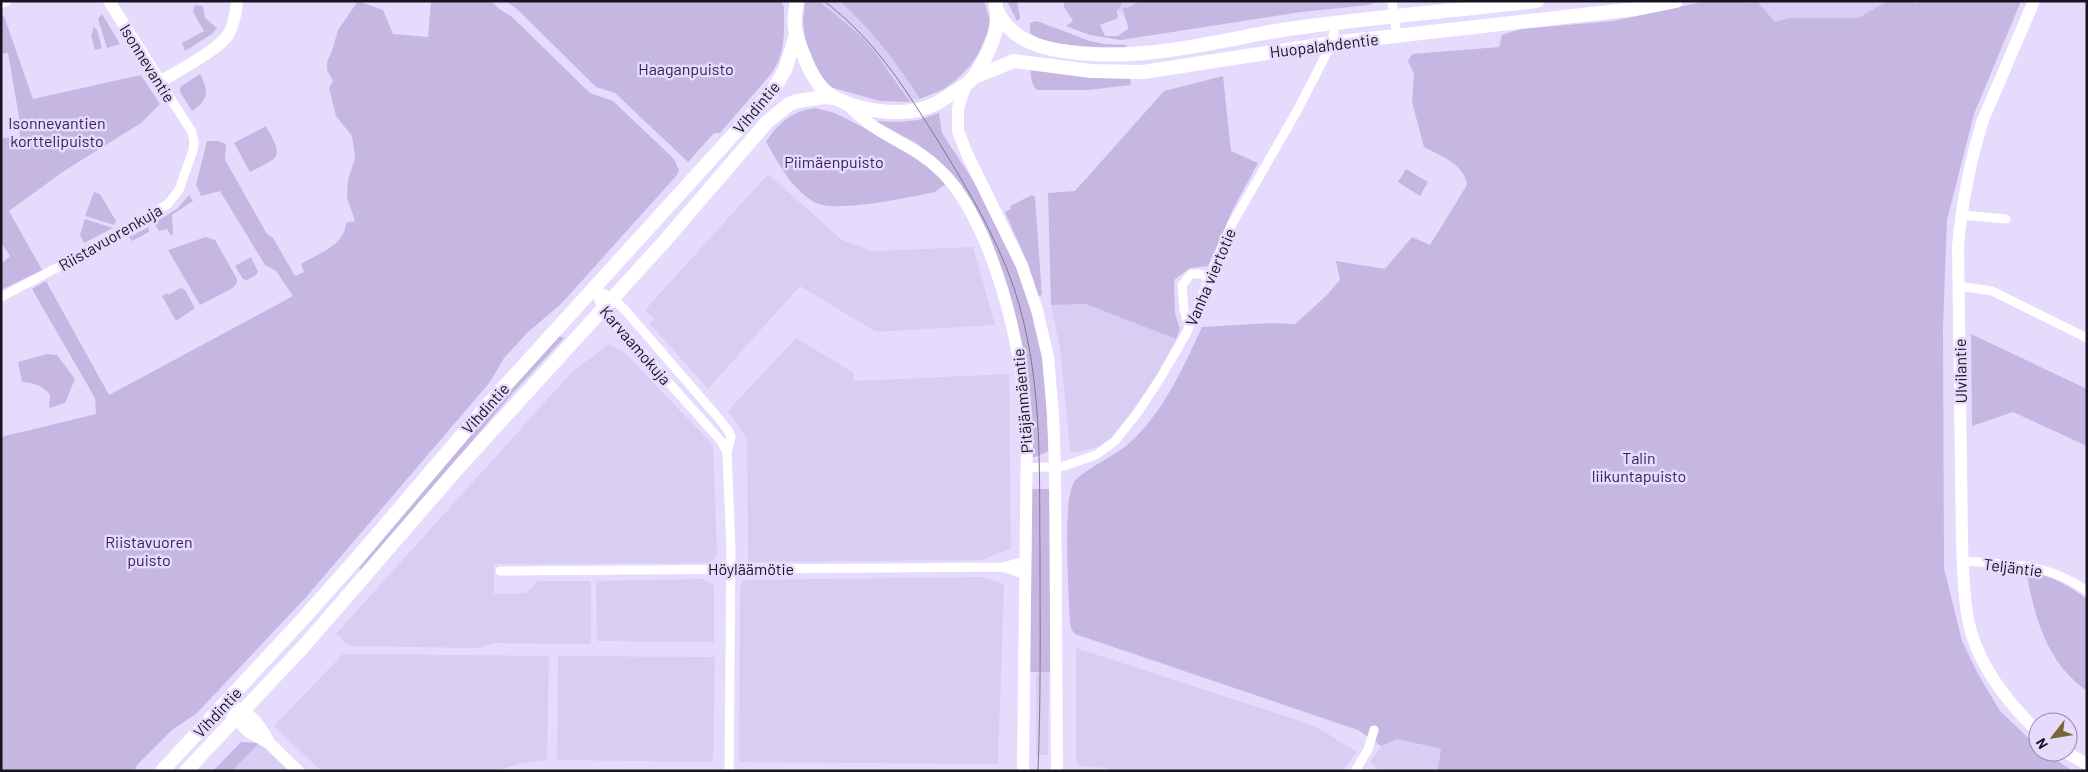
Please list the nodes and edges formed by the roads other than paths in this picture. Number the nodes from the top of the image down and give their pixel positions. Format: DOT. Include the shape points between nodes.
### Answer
graph roads {
  1 [pos="7,1"];
  2 [pos="109,1"];
  3 [pos="237,1"];
  4 [pos="1392,1"];
  5 [pos="1537,1"];
  6 [pos="1676,1"];
  7 [pos="2034,1"];
  8 [pos="796,2"];
  9 [pos="1,4"];
  10 [pos="996,7"];
  11 [pos="1394,17"];
  12 [pos="1335,24"];
  13 [pos="1397,36"];
  14 [pos="796,38"];
  15 [pos="1332,43"];
  16 [pos="160,82"];
  17 [pos="970,82"];
  18 [pos="839,100"];
  19 [pos="187,124"];
  20 [pos="1960,215"];
  21 [pos="2006,219"];
  22 [pos="1210,278"];
  23 [pos="1958,286"];
  24 [pos="594,289"];
  25 [pos="1,297"];
  26 [pos="613,298"];
  27 [pos="603,309"];
  28 [pos="1189,327"];
  29 [pos="2087,338"];
  30 [pos="727,452"];
  31 [pos="1055,466"];
  32 [pos="1028,468"];
  33 [pos="1026,561"];
  34 [pos="1963,561"];
  35 [pos="1002,567"];
  36 [pos="731,568"];
  37 [pos="500,571"];
  38 [pos="1026,575"];
  39 [pos="2087,591"];
  40 [pos="226,703"];
  41 [pos="239,714"];
  42 [pos="2028,721"];
  43 [pos="1374,730"];
  44 [pos="162,771"];
  45 [pos="186,771"];
  46 [pos="298,771"];
  47 [pos="729,771"];
  48 [pos="1023,771"];
  49 [pos="1057,771"];
  50 [pos="1355,771"];
  1 -- 9 [label="street"];
  2 -- 16 [label="main road, Isonnevantie"];
  3 -- 16 [label="main road" via="236,15 225,38"];
  4 -- 11 [label="street"];
  5 -- 11 [label="main road, Huopalahdentie"];
  6 -- 13 [label="main road, Huopalahdentie" via="1636,9"];
  7 -- 20 [label="main road, Ulvilantie" via="1983,120"];
  8 -- 14 [label="main road"];
  10 -- 12 [label="main road, Huopalahdentie" via="1015,35 1038,45 1074,52 1125,55"];
  10 -- 17 [label="main road" via="995,34"];
  11 -- 12 [label="main road, Huopalahdentie"];
  11 -- 13 [label="street"];
  12 -- 15 [label="street, Vanha viertotie"];
  13 -- 15 [label="main road, Huopalahdentie"];
  14 -- 18 [label="main road" via="816,81"];
  14 -- 24 [label="main road, Vihdintie" via="785,70 772,92"];
  15 -- 17 [label="main road, Huopalahdentie" via="1143,72 1090,71 1014,61"];
  15 -- 22 [label="street, Vanha viertotie" via="1297,111 1241,206"];
  16 -- 19 [label="street, Isonnevantie"];
  17 -- 18 [label="main road, Huopalahdentie" via="934,105 902,112 872,110"];
  17 -- 31 [label="main road, Pitäjänmäentie" via="958,108 958,131 1012,242 1041,325 1051,380"];
  18 -- 26 [label="main road, Vihdintie" via="805,99 780,110"];
  18 -- 32 [label="main road, Pitäjänmäentie" via="933,163 955,185 972,214 992,260 1016,337 1024,382"];
  19 -- 25 [label="street, Riistavuorenkuja" via="192,132 193,150 179,190 168,204"];
  20 -- 21 [label="street"];
  20 -- 23 [label="main road, Ulvilantie"];
  22 -- 28 [label="street, Vanha viertotie"];
  22 -- 28 [label="street" via="1192,274 1182,285"];
  23 -- 29 [label="street" via="1992,292"];
  23 -- 34 [label="main road, Ulvilantie"];
  24 -- 26 [label="street, Karvaamokuja"];
  24 -- 27 [label="street, Karvaamokuja"];
  24 -- 40 [label="main road, Vihdintie"];
  26 -- 27 [label="main road, Vihdintie"];
  26 -- 30 [label="street, Karvaamokuja" via="728,430 731,437"];
  27 -- 30 [label="street, Karvaamokuja" via="721,441"];
  27 -- 41 [label="main road, Vihdintie"];
  28 -- 31 [label="street, Vanha viertotie" via="1161,377 1115,441 1089,458"];
  30 -- 36 [label="street, Karvaamokuja"];
  31 -- 32 [label="street, Vanha viertotie"];
  31 -- 49 [label="main road, Pitäjänmäentie"];
  32 -- 33 [label="main road, Pitäjänmäentie"];
  33 -- 35 [label="street, Höyläämötie"];
  33 -- 38 [label="main road, Pitäjänmäentie"];
  34 -- 39 [label="street, Teljäntie" via="2039,568 2066,578"];
  34 -- 42 [label="main road, Ulvilantie" via="1968,619 1980,653 2002,691"];
  35 -- 36 [label="street, Höyläämötie"];
  35 -- 38 [label="street, Höyläämötie"];
  36 -- 37 [label="street, Höyläämötie"];
  36 -- 47 [label="street, Karvaamokuja"];
  38 -- 48 [label="main road, Pitäjänmäentie"];
  40 -- 41 [label="main road"];
  40 -- 44 [label="main road, Vihdintie"];
  41 -- 45 [label="main road, Vihdintie"];
  41 -- 46 [label="main road" via="256,737 269,743"];
  43 -- 50 [label="street" via="1368,750"];
}
